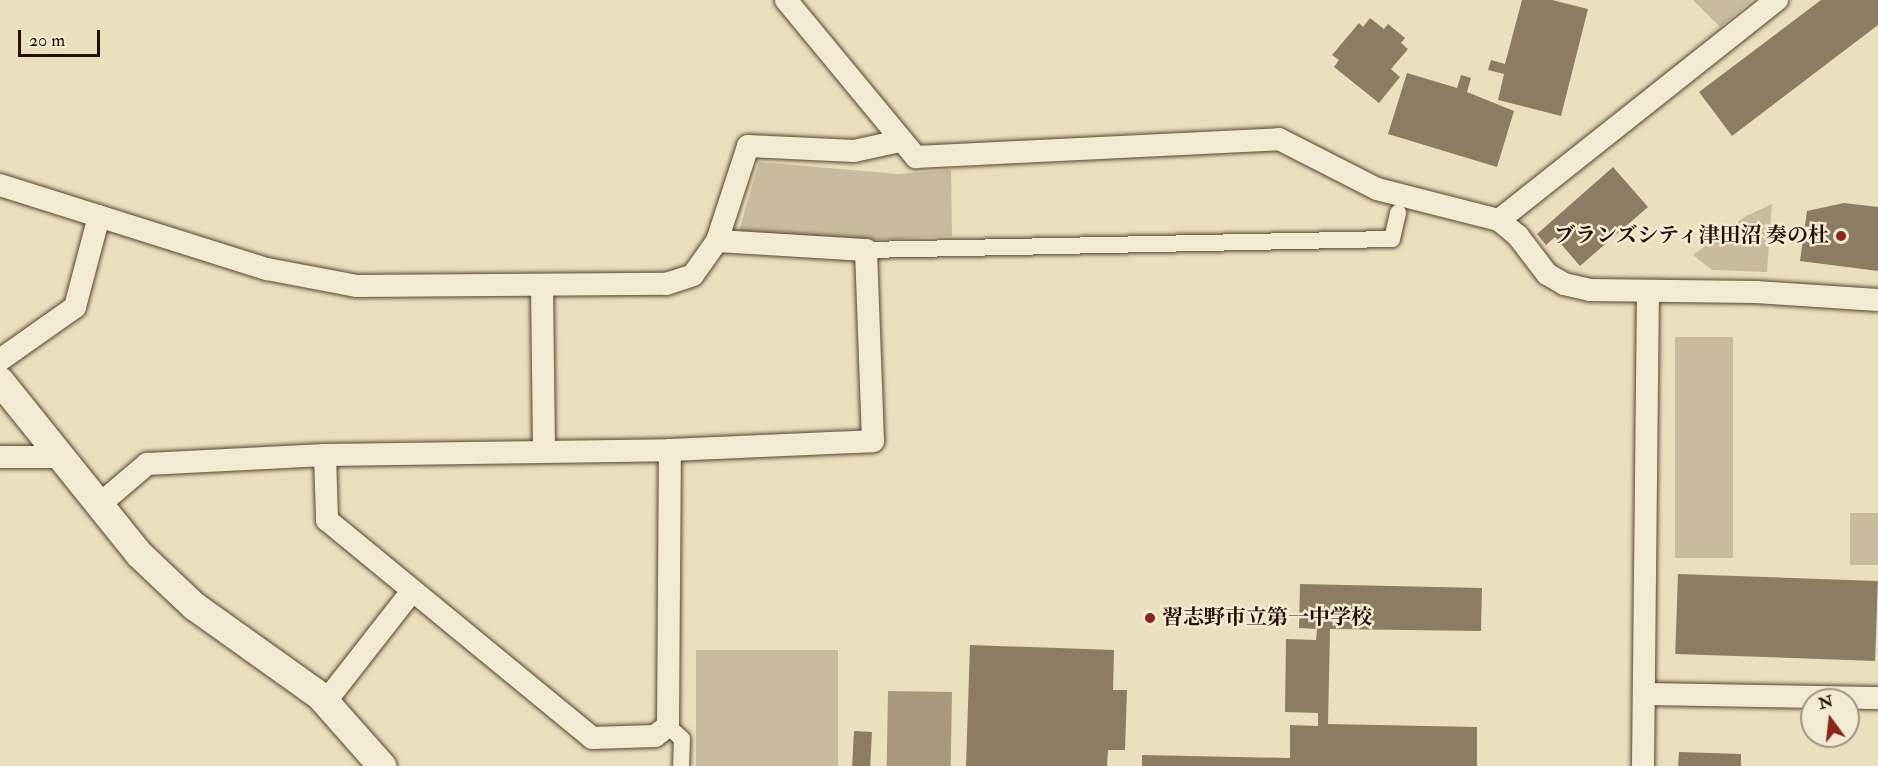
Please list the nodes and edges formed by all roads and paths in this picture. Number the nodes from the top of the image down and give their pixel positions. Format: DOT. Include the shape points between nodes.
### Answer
graph roads {
  1 [pos="786,0"];
  2 [pos="1777,0"];
  3 [pos="900,141"];
  4 [pos="0,185"];
  5 [pos="1398,213"];
  6 [pos="99,216"];
  7 [pos="1499,220"];
  8 [pos="717,241"];
  9 [pos="866,250"];
  10 [pos="542,285"];
  11 [pos="1648,292"];
  12 [pos="1878,300"];
  13 [pos="0,360"];
  14 [pos="0,381"];
  15 [pos="670,450"];
  16 [pos="544,451"];
  17 [pos="325,455"];
  18 [pos="0,457"];
  19 [pos="62,457"];
  20 [pos="100,504"];
  21 [pos="412,591"];
  22 [pos="1644,694"];
  23 [pos="1878,698"];
  24 [pos="326,701"];
  25 [pos="668,726"];
  26 [pos="382,766"];
  27 [pos="681,766"];
  28 [pos="1643,766"];
  1 -- 3 [label="street"];
  2 -- 7 [label="street"];
  3 -- 7 [label="street" via="916,157 934,158 1279,139 1377,189"];
  3 -- 8 [label="street" via="854,151 748,146"];
  4 -- 6 [label="street"];
  5 -- 9 [label="street" via="1392,238"];
  6 -- 10 [label="street" via="267,269 357,286"];
  6 -- 13 [label="street" via="75,307"];
  7 -- 11 [label="street" via="1518,236 1547,274 1564,284 1590,290"];
  8 -- 9 [label="street"];
  8 -- 10 [label="street" via="693,275 666,284"];
  9 -- 15 [label="street" via="873,441"];
  10 -- 16 [label="street"];
  11 -- 12 [label="street" via="1756,292"];
  11 -- 22 [label="street"];
  14 -- 19 [label="street"];
  15 -- 16 [label="street"];
  15 -- 25 [label="street"];
  16 -- 17 [label="street"];
  17 -- 20 [label="street" via="147,464"];
  17 -- 21 [label="street" via="327,520"];
  18 -- 19 [label="street"];
  19 -- 20 [label="street"];
  20 -- 24 [label="street" via="139,554 194,606"];
  21 -- 24 [label="street"];
  21 -- 25 [label="street" via="592,738 655,736"];
  22 -- 23 [label="street"];
  22 -- 28 [label="street"];
  24 -- 26 [label="street"];
  25 -- 27 [label="street" via="682,739"];
}
